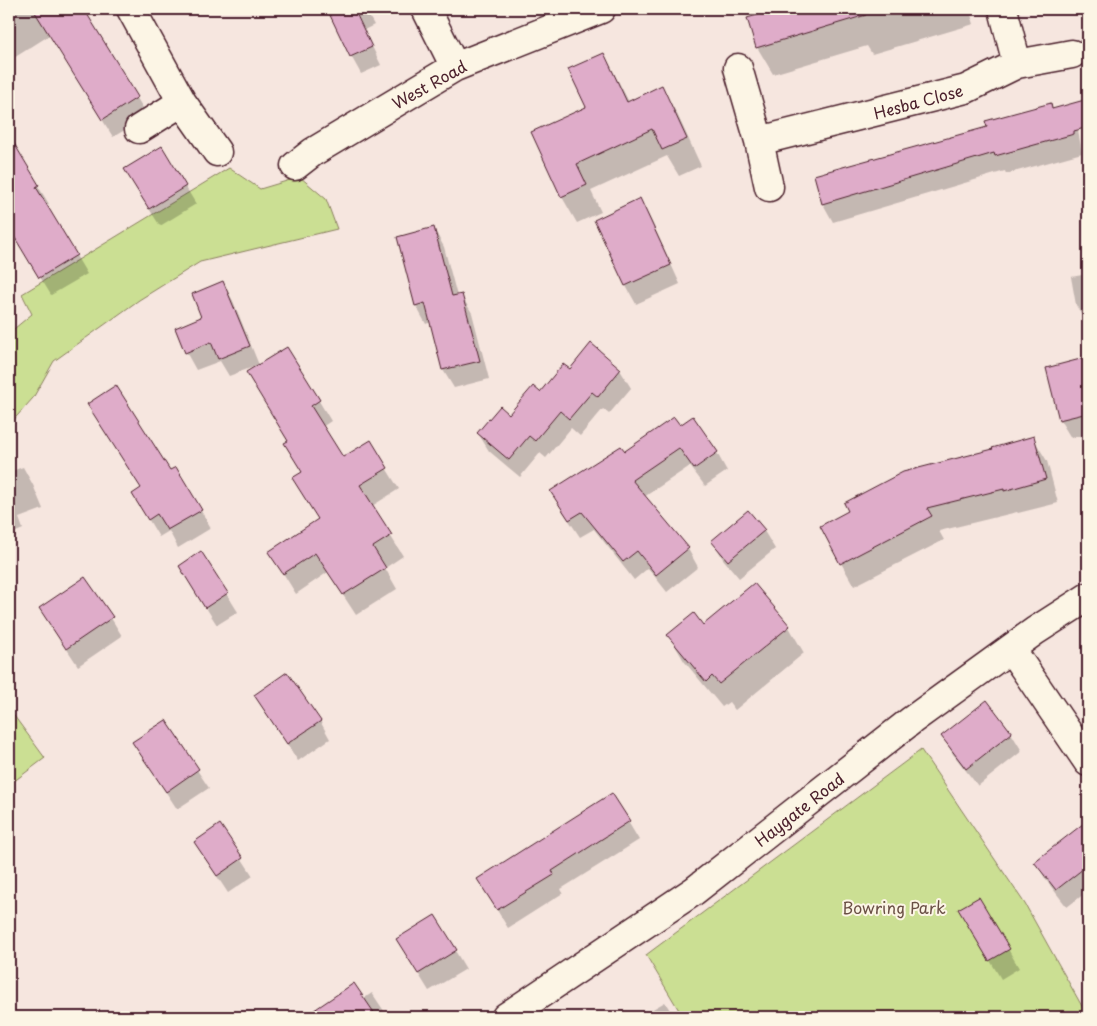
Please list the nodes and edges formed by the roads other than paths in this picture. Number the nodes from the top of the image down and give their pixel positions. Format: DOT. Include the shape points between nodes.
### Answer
graph roads {
  1 [pos="131,9"];
  2 [pos="426,9"];
  3 [pos="600,9"];
  4 [pos="1003,9"];
  5 [pos="1072,54"];
  6 [pos="1017,64"];
  7 [pos="455,67"];
  8 [pos="738,68"];
  9 [pos="182,102"];
  10 [pos="139,129"];
  11 [pos="759,141"];
  12 [pos="217,152"];
  13 [pos="295,166"];
  14 [pos="769,187"];
  15 [pos="1088,597"];
  16 [pos="1011,649"];
  17 [pos="1088,762"];
  18 [pos="506,1017"];
  1 -- 9 [label="street"];
  2 -- 7 [label="street"];
  3 -- 7 [label="street, West Road"];
  4 -- 6 [label="street"];
  5 -- 6 [label="street, Hesba Close"];
  6 -- 11 [label="street, Hesba Close" via="966,89"];
  7 -- 13 [label="street, West Road"];
  8 -- 11 [label="street"];
  9 -- 10 [label="street"];
  9 -- 12 [label="street"];
  11 -- 14 [label="street"];
  15 -- 16 [label="street, Haygate Road"];
  16 -- 17 [label="street"];
  16 -- 18 [label="street, Haygate Road" via="912,720 694,891"];
}
